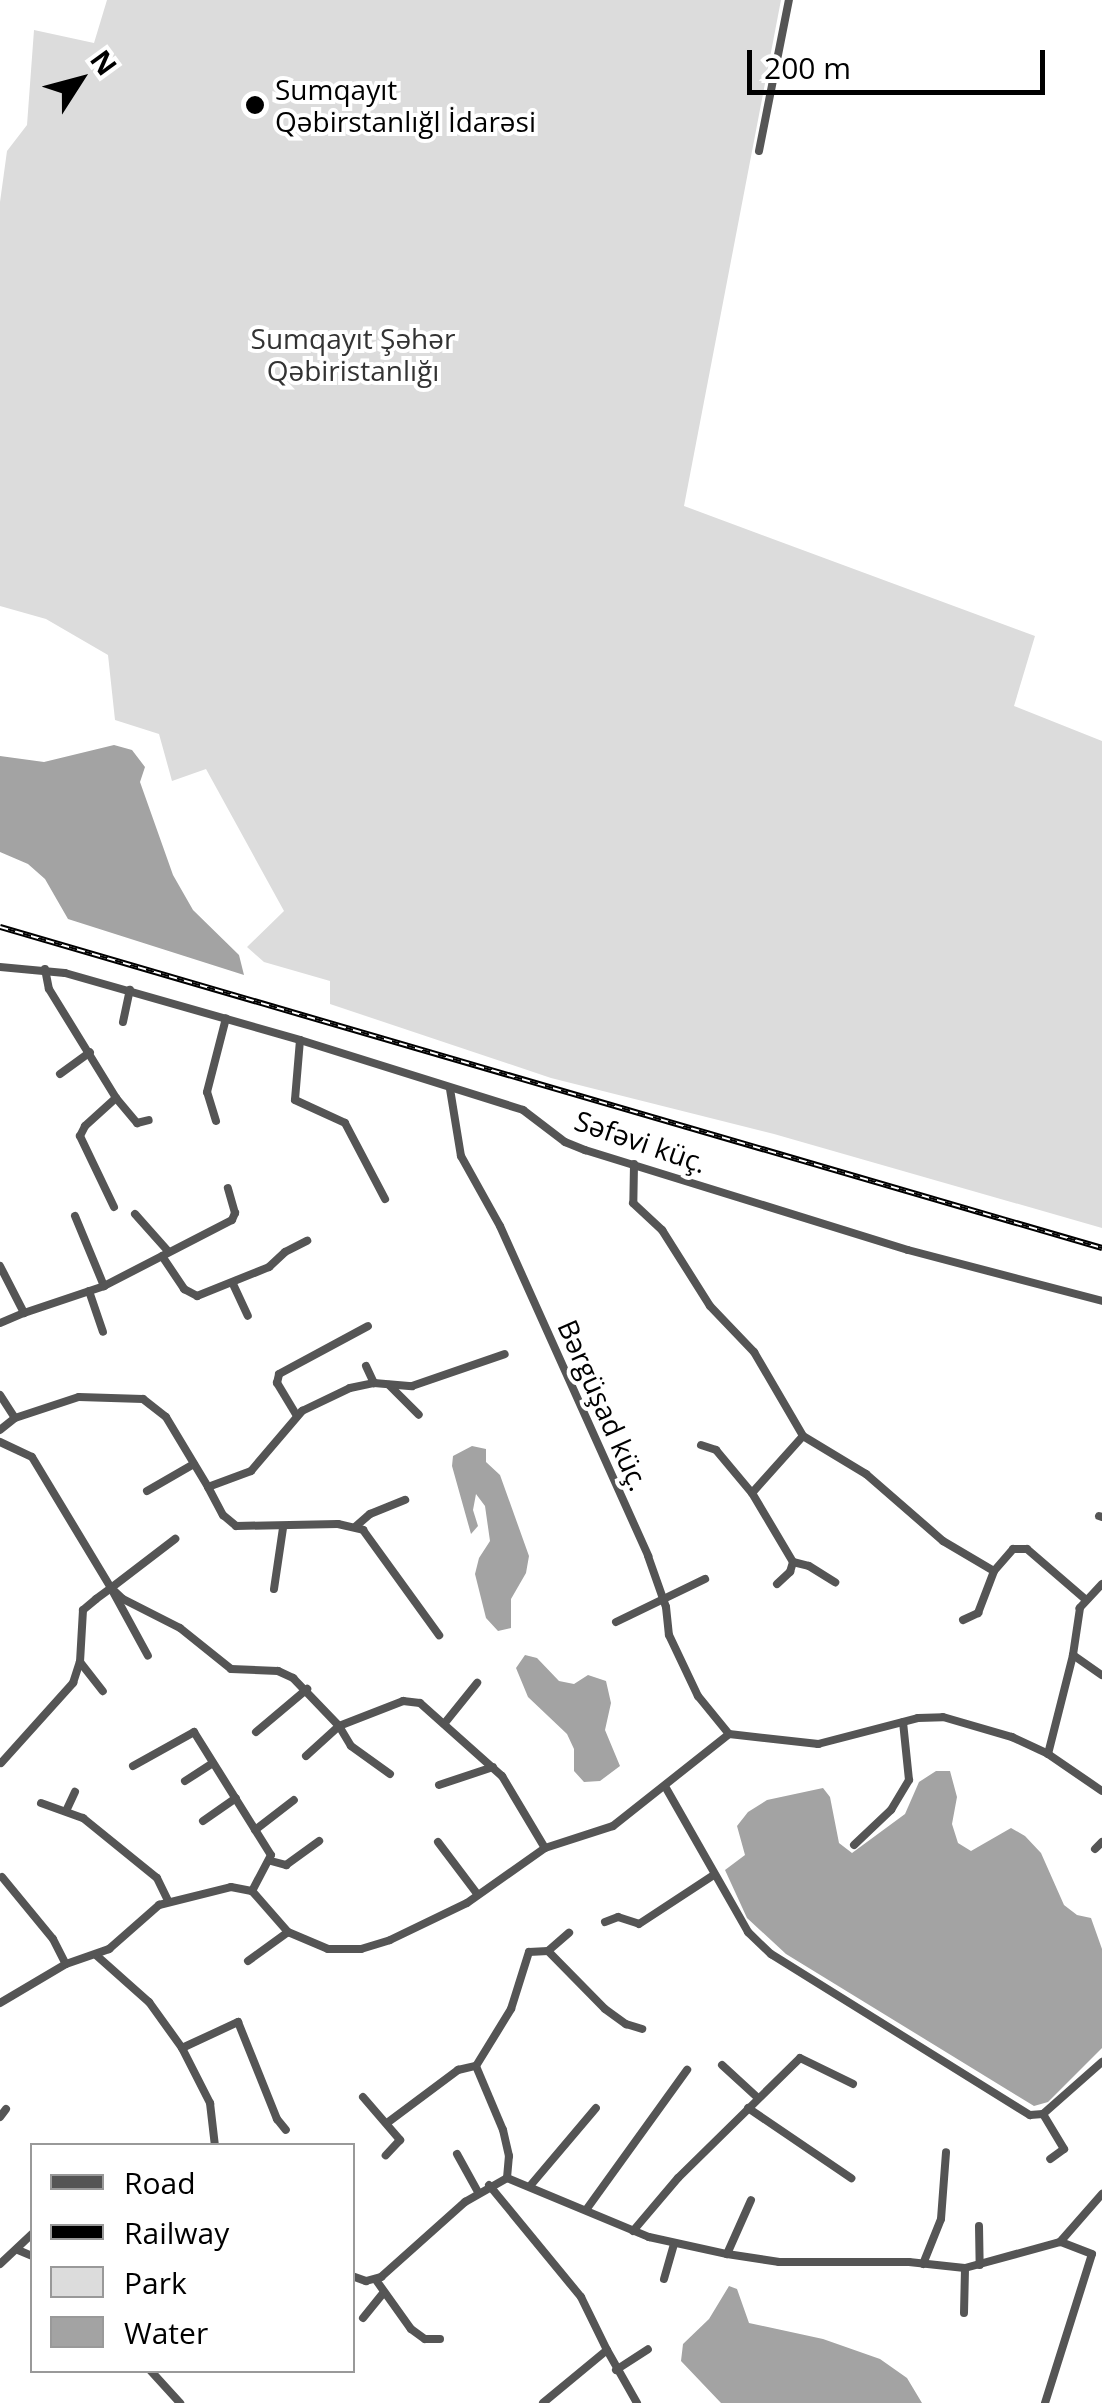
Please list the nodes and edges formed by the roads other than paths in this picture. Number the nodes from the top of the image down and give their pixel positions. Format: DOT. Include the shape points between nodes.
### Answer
graph roads {
  1 [pos="789,0"];
  2 [pos="760,151"];
  3 [pos="0,967"];
  4 [pos="45,969"];
  5 [pos="130,990"];
  6 [pos="226,1018"];
  7 [pos="123,1022"];
  8 [pos="300,1040"];
  9 [pos="90,1052"];
  10 [pos="60,1074"];
  11 [pos="450,1088"];
  12 [pos="116,1098"];
  13 [pos="148,1120"];
  14 [pos="216,1121"];
  15 [pos="634,1164"];
  16 [pos="228,1188"];
  17 [pos="385,1199"];
  18 [pos="114,1207"];
  19 [pos="135,1214"];
  20 [pos="75,1216"];
  21 [pos="307,1241"];
  22 [pos="165,1253"];
  23 [pos="0,1266"];
  24 [pos="233,1284"];
  25 [pos="104,1286"];
  26 [pos="89,1291"];
  27 [pos="1102,1302"];
  28 [pos="24,1313"];
  29 [pos="248,1316"];
  30 [pos="0,1323"];
  31 [pos="368,1326"];
  32 [pos="104,1332"];
  33 [pos="506,1354"];
  34 [pos="366,1366"];
  35 [pos="374,1383"];
  36 [pos="389,1385"];
  37 [pos="0,1395"];
  38 [pos="419,1415"];
  39 [pos="297,1416"];
  40 [pos="15,1418"];
  41 [pos="0,1430"];
  42 [pos="803,1436"];
  43 [pos="0,1442"];
  44 [pos="701,1446"];
  45 [pos="194,1464"];
  46 [pos="208,1487"];
  47 [pos="147,1491"];
  48 [pos="752,1493"];
  49 [pos="405,1500"];
  50 [pos="355,1527"];
  51 [pos="283,1528"];
  52 [pos="175,1539"];
  53 [pos="793,1562"];
  54 [pos="994,1571"];
  55 [pos="705,1580"];
  56 [pos="835,1582"];
  57 [pos="777,1584"];
  58 [pos="1102,1584"];
  59 [pos="111,1588"];
  60 [pos="274,1589"];
  61 [pos="664,1599"];
  62 [pos="1085,1599"];
  63 [pos="962,1620"];
  64 [pos="616,1622"];
  65 [pos="440,1634"];
  66 [pos="1073,1655"];
  67 [pos="148,1656"];
  68 [pos="80,1662"];
  69 [pos="1102,1675"];
  70 [pos="477,1683"];
  71 [pos="307,1689"];
  72 [pos="103,1690"];
  73 [pos="903,1722"];
  74 [pos="444,1724"];
  75 [pos="339,1726"];
  76 [pos="256,1732"];
  77 [pos="729,1734"];
  78 [pos="1048,1754"];
  79 [pos="306,1756"];
  80 [pos="214,1762"];
  81 [pos="1,1763"];
  82 [pos="133,1766"];
  83 [pos="493,1767"];
  84 [pos="390,1774"];
  85 [pos="184,1781"];
  86 [pos="438,1785"];
  87 [pos="666,1788"];
  88 [pos="1102,1791"];
  89 [pos="76,1792"];
  90 [pos="236,1798"];
  91 [pos="294,1800"];
  92 [pos="41,1802"];
  93 [pos="67,1809"];
  94 [pos="203,1821"];
  95 [pos="255,1830"];
  96 [pos="319,1841"];
  97 [pos="438,1842"];
  98 [pos="854,1845"];
  99 [pos="545,1848"];
  100 [pos="271,1861"];
  101 [pos="714,1875"];
  102 [pos="2,1877"];
  103 [pos="252,1892"];
  104 [pos="478,1895"];
  105 [pos="168,1902"];
  106 [pos="606,1922"];
  107 [pos="288,1932"];
  108 [pos="569,1933"];
  109 [pos="548,1951"];
  110 [pos="96,1956"];
  111 [pos="248,1962"];
  112 [pos="66,1964"];
  113 [pos="0,2002"];
  114 [pos="642,2028"];
  115 [pos="182,2048"];
  116 [pos="1102,2062"];
  117 [pos="722,2065"];
  118 [pos="476,2066"];
  119 [pos="687,2070"];
  120 [pos="854,2084"];
  121 [pos="362,2097"];
  122 [pos="758,2098"];
  123 [pos="596,2108"];
  124 [pos="748,2108"];
  125 [pos="1043,2114"];
  126 [pos="387,2123"];
  127 [pos="286,2130"];
  128 [pos="215,2143"];
  129 [pos="946,2152"];
  130 [pos="456,2154"];
  131 [pos="386,2156"];
  132 [pos="1050,2159"];
  133 [pos="507,2178"];
  134 [pos="850,2178"];
  135 [pos="489,2185"];
  136 [pos="530,2186"];
  137 [pos="478,2192"];
  138 [pos="1102,2194"];
  139 [pos="751,2200"];
  140 [pos="586,2210"];
  141 [pos="979,2226"];
  142 [pos="633,2232"];
  143 [pos="30,2236"];
  144 [pos="674,2242"];
  145 [pos="1060,2242"];
  146 [pos="18,2250"];
  147 [pos="727,2254"];
  148 [pos="1092,2254"];
  149 [pos="30,2255"];
  150 [pos="1102,2256"];
  151 [pos="0,2264"];
  152 [pos="923,2264"];
  153 [pos="980,2266"];
  154 [pos="965,2268"];
  155 [pos="355,2276"];
  156 [pos="664,2279"];
  157 [pos="376,2280"];
  158 [pos="384,2293"];
  159 [pos="964,2313"];
  160 [pos="362,2318"];
  161 [pos="440,2340"];
  162 [pos="607,2350"];
  163 [pos="648,2350"];
  164 [pos="616,2370"];
  165 [pos="153,2373"];
  166 [pos="180,2403"];
  167 [pos="543,2403"];
  168 [pos="637,2403"];
  169 [pos="1045,2403"];
  1 -- 2 [label="street"];
  3 -- 4 [label="street, Səfəvi küç."];
  4 -- 5 [label="street, Səfəvi küç."];
  4 -- 9 [label="street" via="49,989"];
  5 -- 6 [label="street, Səfəvi küç."];
  5 -- 7 [label="street"];
  6 -- 8 [label="street, Səfəvi küç."];
  6 -- 14 [label="street" via="207,1092"];
  8 -- 11 [label="street, Səfəvi küç."];
  8 -- 17 [label="street" via="295,1100 345,1123"];
  9 -- 10 [label="street"];
  9 -- 12 [label="street"];
  11 -- 15 [label="street, Səfəvi küç." via="523,1110 565,1142"];
  11 -- 61 [label="street, Bərgüşad küç." via="461,1156 500,1226"];
  12 -- 13 [label="street" via="137,1123"];
  12 -- 18 [label="street" via="80,1136"];
  15 -- 27 [label="street, Səfəvi küç."];
  15 -- 42 [label="street" via="633,1203 662,1230 710,1306 754,1352"];
  16 -- 22 [label="street" via="232,1220"];
  19 -- 22 [label="street"];
  20 -- 25 [label="street"];
  21 -- 24 [label="street"];
  22 -- 24 [label="street" via="190,1294"];
  22 -- 25 [label="street"];
  23 -- 28 [label="street"];
  24 -- 29 [label="street"];
  25 -- 26 [label="street"];
  26 -- 28 [label="street"];
  26 -- 32 [label="street"];
  28 -- 30 [label="street"];
  31 -- 39 [label="street" via="279,1374 277,1384"];
  33 -- 36 [label="street" via="412,1386"];
  34 -- 35 [label="street"];
  35 -- 36 [label="street"];
  35 -- 39 [label="street"];
  36 -- 38 [label="street"];
  37 -- 40 [label="street"];
  39 -- 46 [label="street" via="251,1471"];
  40 -- 41 [label="street"];
  40 -- 45 [label="street" via="91,1394 144,1398 166,1417"];
  42 -- 48 [label="street"];
  42 -- 54 [label="street" via="866,1474 934,1536"];
  43 -- 59 [label="street" via="32,1456"];
  44 -- 48 [label="street" via="716,1450"];
  45 -- 46 [label="street"];
  45 -- 47 [label="street"];
  46 -- 51 [label="street" via="230,1522"];
  48 -- 53 [label="street"];
  49 -- 50 [label="street"];
  50 -- 51 [label="street"];
  50 -- 65 [label="street"];
  51 -- 60 [label="street"];
  52 -- 59 [label="street"];
  53 -- 56 [label="street"];
  53 -- 57 [label="street"];
  54 -- 62 [label="street" via="1013,1549 1027,1549"];
  54 -- 63 [label="street" via="978,1613"];
  55 -- 61 [label="street"];
  58 -- 62 [label="street"];
  59 -- 67 [label="street"];
  59 -- 68 [label="street" via="83,1610"];
  59 -- 71 [label="street" via="180,1628 224,1666 278,1671"];
  61 -- 64 [label="street"];
  61 -- 77 [label="street, Bərgüşad küç." via="669,1635 698,1696"];
  62 -- 66 [label="street"];
  66 -- 69 [label="street"];
  66 -- 78 [label="street"];
  68 -- 72 [label="street"];
  68 -- 81 [label="street" via="56,1705"];
  70 -- 74 [label="street"];
  71 -- 75 [label="street"];
  71 -- 76 [label="street"];
  73 -- 77 [label="street" via="818,1744"];
  73 -- 78 [label="street" via="943,1718"];
  73 -- 98 [label="street" via="910,1780"];
  74 -- 75 [label="street" via="413,1700"];
  74 -- 83 [label="street"];
  75 -- 79 [label="street"];
  75 -- 84 [label="street" via="351,1746"];
  77 -- 87 [label="street"];
  78 -- 88 [label="street"];
  80 -- 82 [label="street" via="190,1731"];
  80 -- 85 [label="street"];
  80 -- 90 [label="street"];
  83 -- 86 [label="street"];
  83 -- 99 [label="street"];
  87 -- 99 [label="street" via="614,1826"];
  87 -- 101 [label="street"];
  89 -- 93 [label="street"];
  90 -- 94 [label="street"];
  90 -- 95 [label="street"];
  91 -- 95 [label="street"];
  92 -- 93 [label="street"];
  93 -- 105 [label="street" via="136,1860 161,1884"];
  95 -- 100 [label="street"];
  96 -- 100 [label="street" via="286,1864"];
  97 -- 104 [label="street"];
  99 -- 104 [label="street"];
  100 -- 103 [label="street"];
  101 -- 106 [label="street" via="639,1924 618,1917"];
  101 -- 125 [label="street" via="748,1932 771,1954 1030,2114"];
  102 -- 112 [label="street"];
  103 -- 105 [label="street" via="231,1887"];
  103 -- 107 [label="street"];
  104 -- 107 [label="street" via="361,1950 328,1949"];
  105 -- 110 [label="street"];
  107 -- 111 [label="street"];
  108 -- 109 [label="street"];
  109 -- 114 [label="street" via="605,2008"];
  109 -- 118 [label="street" via="534,1949 525,1958 511,2009"];
  110 -- 112 [label="street"];
  110 -- 115 [label="street" via="150,2002"];
  112 -- 113 [label="street"];
  115 -- 127 [label="street" via="238,2022"];
  115 -- 128 [label="street" via="210,2103"];
  116 -- 125 [label="street"];
  117 -- 122 [label="street"];
  118 -- 126 [label="street" via="458,2070"];
  118 -- 133 [label="street" via="506,2140"];
  119 -- 140 [label="street"];
  120 -- 122 [label="street" via="800,2058"];
  121 -- 126 [label="street"];
  122 -- 124 [label="street"];
  123 -- 136 [label="street"];
  124 -- 134 [label="street"];
  124 -- 142 [label="street"];
  125 -- 132 [label="street" via="1064,2149"];
  126 -- 131 [label="street" via="400,2140"];
  129 -- 152 [label="street" via="941,2219"];
  130 -- 137 [label="street"];
  133 -- 135 [label="street"];
  133 -- 136 [label="street"];
  135 -- 137 [label="street"];
  135 -- 162 [label="street" via="581,2297"];
  136 -- 140 [label="street"];
  137 -- 157 [label="street"];
  138 -- 145 [label="street"];
  139 -- 147 [label="street"];
  140 -- 142 [label="street"];
  141 -- 153 [label="street"];
  142 -- 144 [label="street"];
  143 -- 146 [label="street"];
  144 -- 147 [label="street"];
  144 -- 156 [label="street"];
  145 -- 148 [label="street"];
  145 -- 153 [label="street"];
  146 -- 149 [label="street"];
  146 -- 151 [label="street"];
  147 -- 152 [label="street" via="807,2264"];
  148 -- 150 [label="street"];
  148 -- 169 [label="street"];
  152 -- 154 [label="street"];
  153 -- 154 [label="street"];
  154 -- 159 [label="street"];
  155 -- 157 [label="street"];
  157 -- 158 [label="street"];
  158 -- 160 [label="street"];
  158 -- 161 [label="street" via="418,2335"];
  162 -- 164 [label="street"];
  162 -- 167 [label="street"];
  163 -- 164 [label="street"];
  164 -- 168 [label="street"];
  165 -- 166 [label="street"];
}
